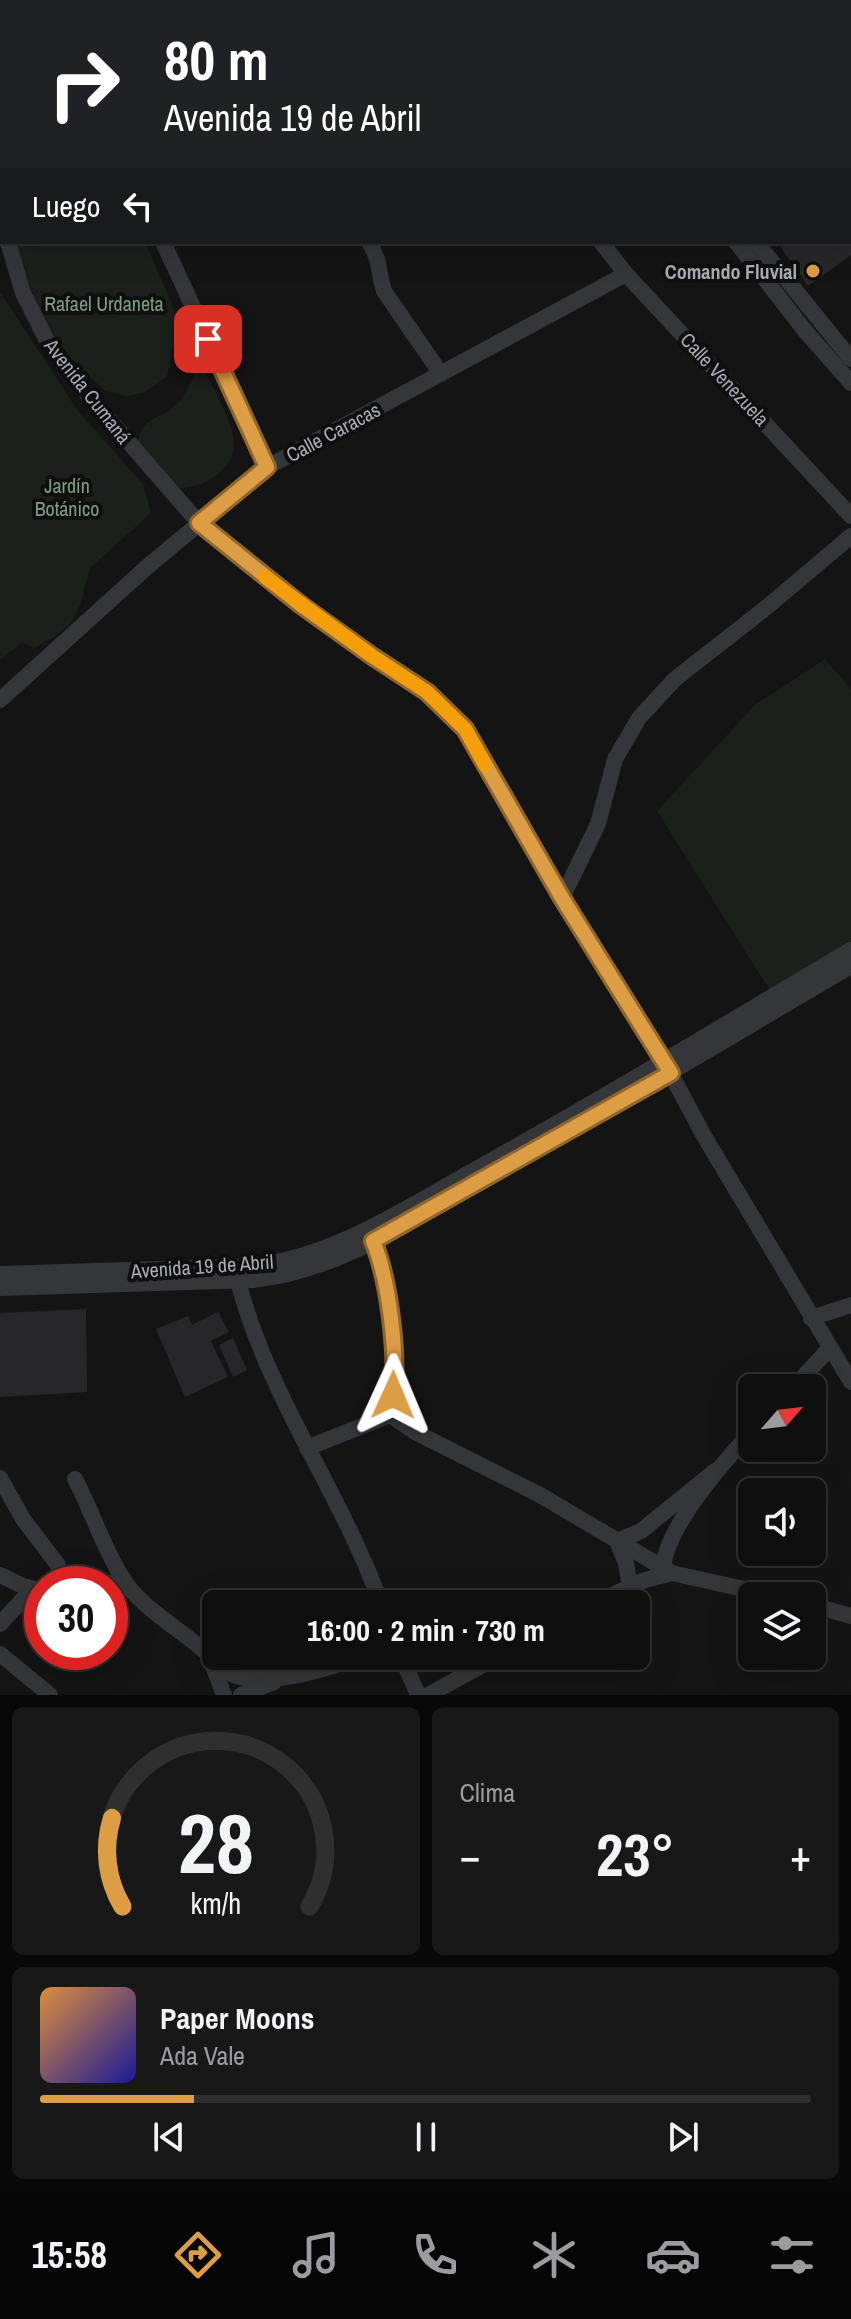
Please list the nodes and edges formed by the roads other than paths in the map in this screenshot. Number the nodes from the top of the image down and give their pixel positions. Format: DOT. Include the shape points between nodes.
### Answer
graph roads {
  1 [pos="9,244"];
  2 [pos="164,244"];
  3 [pos="370,244"];
  4 [pos="603,244"];
  5 [pos="738,244"];
  6 [pos="758,244"];
  7 [pos="626,274"];
  8 [pos="851,359"];
  9 [pos="441,374"];
  10 [pos="851,383"];
  11 [pos="267,467"];
  12 [pos="851,516"];
  13 [pos="199,523"];
  14 [pos="851,536"];
  15 [pos="0,700"];
  16 [pos="562,898"];
  17 [pos="851,950"];
  18 [pos="851,966"];
  19 [pos="668,1067"];
  20 [pos="373,1241"];
  21 [pos="0,1274"];
  22 [pos="238,1281"];
  23 [pos="0,1288"];
  24 [pos="851,1305"];
  25 [pos="811,1318"];
  26 [pos="829,1349"];
  27 [pos="806,1374"];
  28 [pos="851,1382"];
  29 [pos="390,1415"];
  30 [pos="738,1446"];
  31 [pos="307,1448"];
  32 [pos="715,1471"];
  33 [pos="0,1478"];
  34 [pos="75,1479"];
  35 [pos="617,1541"];
  36 [pos="58,1566"];
  37 [pos="117,1566"];
  38 [pos="668,1570"];
  39 [pos="2,1575"];
  40 [pos="24,1584"];
  41 [pos="128,1585"];
  42 [pos="630,1587"];
  43 [pos="738,1587"];
  44 [pos="375,1590"];
  45 [pos="624,1590"];
  46 [pos="24,1598"];
  47 [pos="826,1609"];
  48 [pos="851,1616"];
  49 [pos="4,1620"];
  50 [pos="202,1649"];
  51 [pos="0,1654"];
  52 [pos="214,1670"];
  53 [pos="223,1670"];
  54 [pos="313,1670"];
  55 [pos="407,1670"];
  56 [pos="474,1670"];
  57 [pos="282,1678"];
  58 [pos="50,1695"];
  59 [pos="224,1695"];
  60 [pos="241,1695"];
  61 [pos="418,1695"];
  62 [pos="428,1695"];
  1 -- 13 [label="street, Avenida Cumaná" via="23,293 47,341"];
  2 -- 11 [label="street"];
  3 -- 9 [label="street" via="381,266 384,291"];
  4 -- 7 [label="street, Calle Venezuela"];
  5 -- 10 [label="street"];
  6 -- 8 [label="street"];
  7 -- 9 [label="street, Calle Caracas"];
  7 -- 12 [label="street, Calle Venezuela"];
  9 -- 11 [label="street, Calle Caracas"];
  11 -- 13 [label="street, Calle Caracas"];
  13 -- 15 [label="street, Calle Caracas"];
  13 -- 16 [label="street, Avenida Cumaná" via="301,605 427,692 465,729"];
  14 -- 16 [label="street" via="675,679 639,718 615,759 598,824"];
  16 -- 19 [label="street, Avenida Cumaná"];
  17 -- 19 [label="street, Avenida 19 de Abril"];
  18 -- 19 [label="street, Avenida 19 de Abril"];
  19 -- 20 [label="street, Avenida 19 de Abril"];
  19 -- 21 [label="street, Avenida 19 de Abril" via="390,1217 303,1255 268,1265"];
  19 -- 25 [label="street, Avenida Cumaná"];
  20 -- 22 [label="street, Avenida 19 de Abril" via="288,1275"];
  20 -- 29 [label="street" via="381,1260 396,1375"];
  22 -- 23 [label="street, Avenida 19 de Abril"];
  22 -- 31 [label="street" via="270,1376"];
  24 -- 25 [label="street"];
  25 -- 26 [label="street, Avenida Cumaná"];
  26 -- 27 [label="street"];
  26 -- 28 [label="street, Avenida Cumaná"];
  29 -- 31 [label="street"];
  29 -- 35 [label="street"];
  30 -- 32 [label="street"];
  31 -- 44 [label="street"];
  32 -- 35 [label="street" via="641,1531"];
  32 -- 38 [label="street" via="671,1541 665,1554"];
  33 -- 36 [label="street"];
  34 -- 37 [label="street"];
  35 -- 38 [label="street"];
  35 -- 42 [label="street"];
  38 -- 42 [label="street"];
  38 -- 43 [label="street"];
  39 -- 40 [label="street"];
  39 -- 49 [label="street" via="11,1593"];
  41 -- 50 [label="street"];
  42 -- 45 [label="street"];
  46 -- 49 [label="street"];
  47 -- 48 [label="street"];
  51 -- 58 [label="street"];
  52 -- 59 [label="street"];
  53 -- 57 [label="street" via="243,1678"];
  54 -- 57 [label="street"];
  55 -- 61 [label="street"];
  56 -- 62 [label="street"];
  57 -- 60 [label="street"];
}
